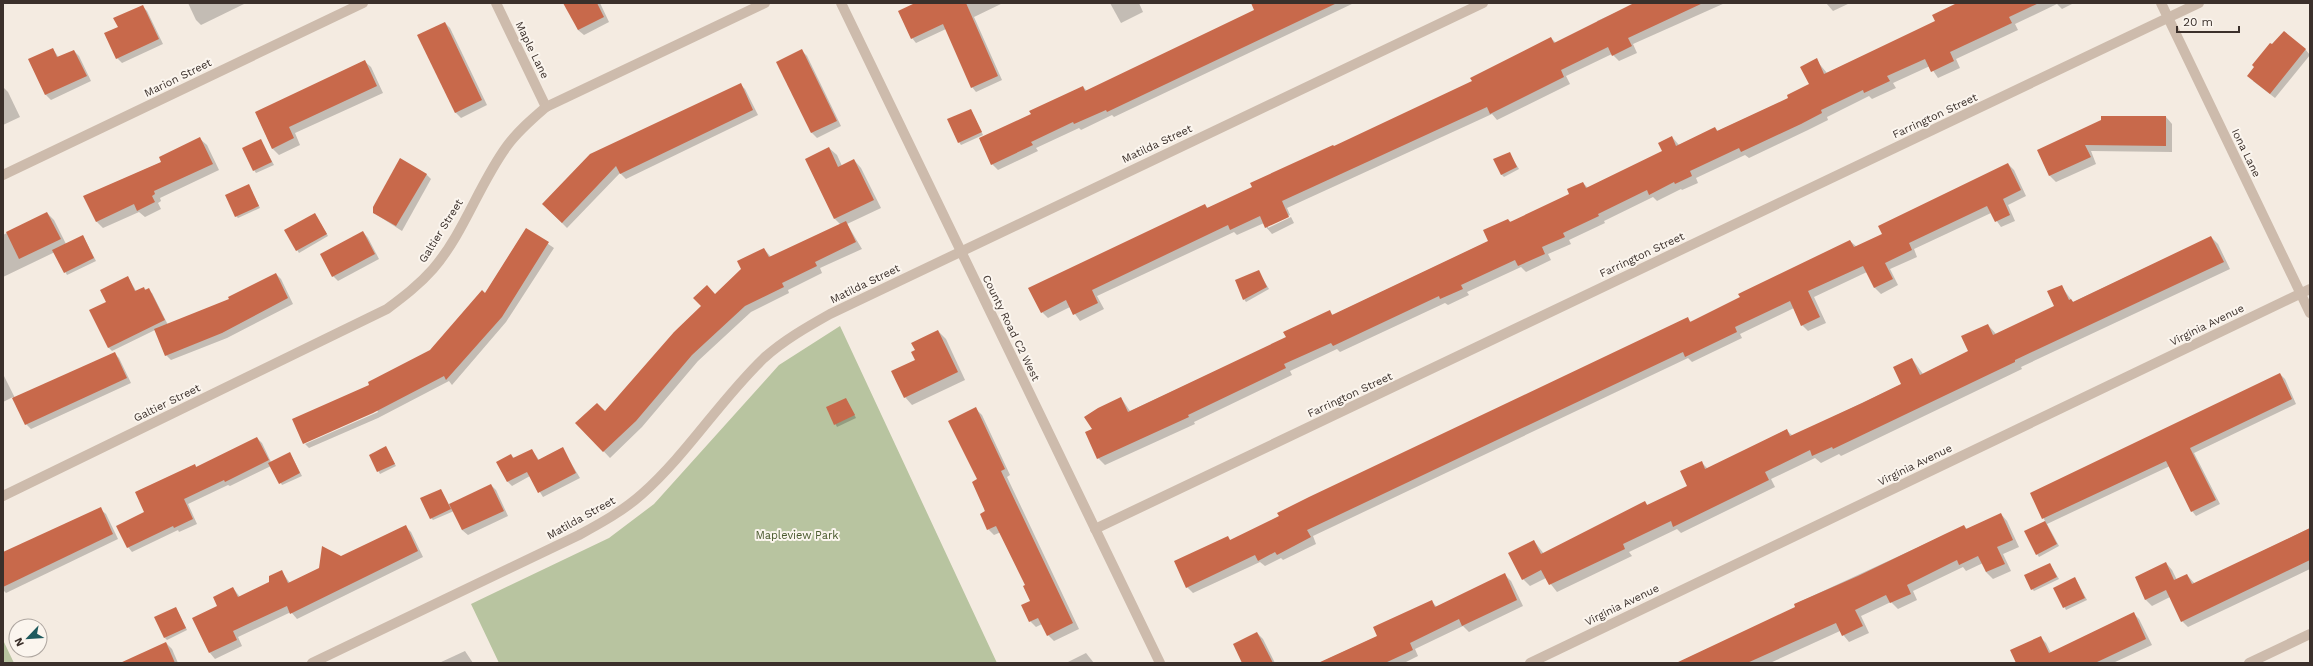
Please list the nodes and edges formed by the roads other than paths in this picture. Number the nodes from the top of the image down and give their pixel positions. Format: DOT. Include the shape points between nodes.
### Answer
graph roads {
  1 [pos="363,3"];
  2 [pos="496,3"];
  3 [pos="764,3"];
  4 [pos="841,3"];
  5 [pos="1483,3"];
  6 [pos="2161,3"];
  7 [pos="2199,3"];
  8 [pos="2167,18"];
  9 [pos="546,107"];
  10 [pos="3,175"];
  11 [pos="961,251"];
  12 [pos="2305,292"];
  13 [pos="2310,313"];
  14 [pos="3,496"];
  15 [pos="1095,529"];
  16 [pos="2310,634"];
  17 [pos="312,663"];
  18 [pos="1160,663"];
  19 [pos="1530,663"];
  20 [pos="2250,663"];
  1 -- 10 [label="street, Marion Street"];
  2 -- 9 [label="street, Maple Lane"];
  3 -- 9 [label="street, Galtier Street"];
  4 -- 11 [label="street, County Road C2 West"];
  5 -- 11 [label="street, Matilda Street"];
  6 -- 8 [label="street, Iona Lane"];
  7 -- 8 [label="street, Farrington Street"];
  8 -- 12 [label="street, Iona Lane"];
  8 -- 15 [label="street, Farrington Street"];
  9 -- 14 [label="street, Galtier Street" via="507,145 433,268 412,290 387,309"];
  11 -- 15 [label="street, County Road C2 West"];
  11 -- 17 [label="street, Matilda Street" via="830,314 795,334 765,357 643,494 614,516"];
  12 -- 13 [label="street, Iona Lane"];
  12 -- 19 [label="street, Virginia Avenue"];
  15 -- 18 [label="street, County Road C2 West"];
  16 -- 20 [label="street"];
}
